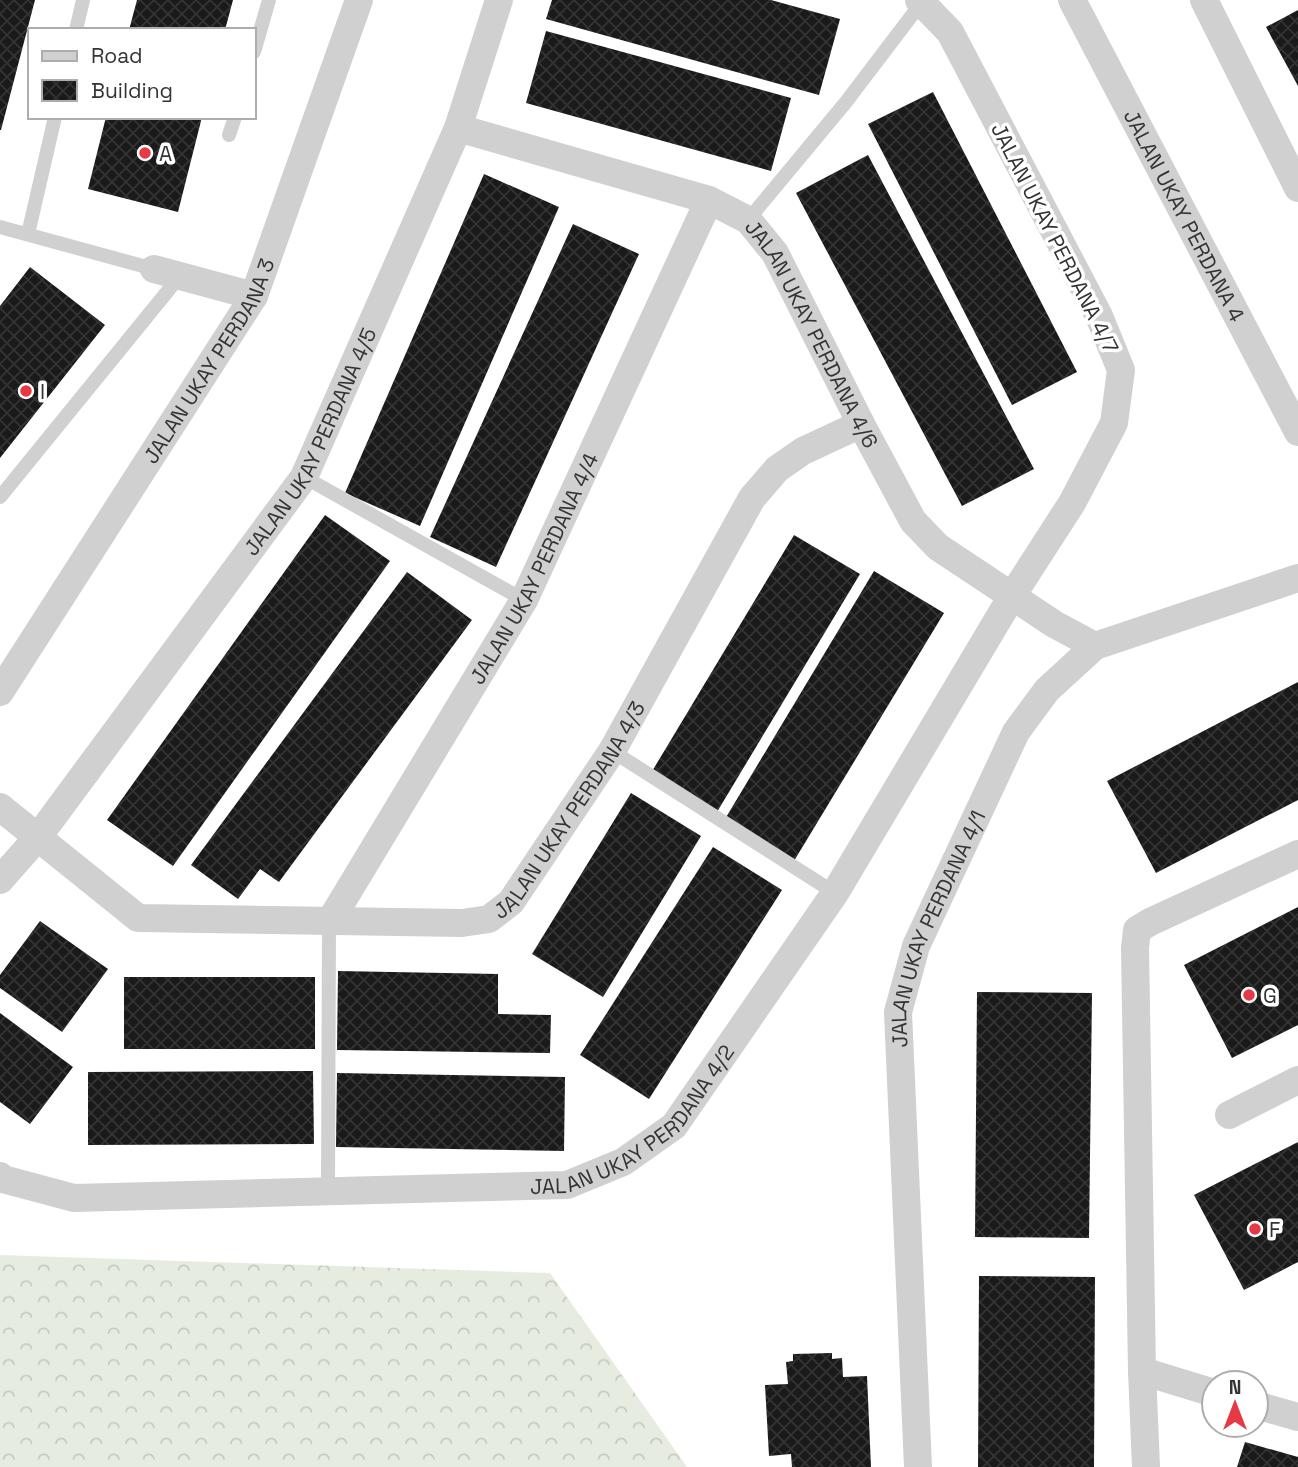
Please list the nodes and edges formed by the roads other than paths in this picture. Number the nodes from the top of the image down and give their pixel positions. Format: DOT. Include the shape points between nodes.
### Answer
graph roads {
  1 [pos="83,0"];
  2 [pos="269,0"];
  3 [pos="359,0"];
  4 [pos="499,0"];
  5 [pos="1072,0"];
  6 [pos="1204,0"];
  7 [pos="920,1"];
  8 [pos="76,28"];
  9 [pos="256,45"];
  10 [pos="55,119"];
  11 [pos="234,119"];
  12 [pos="458,128"];
  13 [pos="229,135"];
  14 [pos="1298,188"];
  15 [pos="709,200"];
  16 [pos="748,220"];
  17 [pos="0,227"];
  18 [pos="28,234"];
  19 [pos="167,272"];
  20 [pos="254,296"];
  21 [pos="861,425"];
  22 [pos="1298,432"];
  23 [pos="304,477"];
  24 [pos="0,497"];
  25 [pos="1298,578"];
  26 [pos="1012,596"];
  27 [pos="524,600"];
  28 [pos="1095,646"];
  29 [pos="0,691"];
  30 [pos="612,751"];
  31 [pos="0,807"];
  32 [pos="38,837"];
  33 [pos="1298,854"];
  34 [pos="0,880"];
  35 [pos="835,893"];
  36 [pos="329,923"];
  37 [pos="1298,1080"];
  38 [pos="1230,1115"];
  39 [pos="0,1176"];
  40 [pos="328,1191"];
  41 [pos="1142,1371"];
  42 [pos="1200,1389"];
  43 [pos="1270,1409"];
  44 [pos="1298,1417"];
  45 [pos="918,1467"];
  46 [pos="1146,1467"];
  1 -- 8 [label="lane"];
  2 -- 9 [label="lane"];
  3 -- 20 [label="street, JALAN UKAY PERDANA 3"];
  4 -- 12 [label="street, JALAN UKAY PERDANA 4/5"];
  5 -- 22 [label="street, JALAN UKAY PERDANA 4"];
  6 -- 14 [label="street"];
  7 -- 16 [label="lane" via="846,102"];
  7 -- 26 [label="street, JALAN UKAY PERDANA 4/7" via="950,33 1099,316 1121,370 1114,423 1072,503"];
  10 -- 18 [label="lane"];
  11 -- 13 [label="lane"];
  12 -- 15 [label="street, JALAN UKAY PERDANA 4/6"];
  12 -- 23 [label="street, JALAN UKAY PERDANA 4/5"];
  15 -- 16 [label="street, JALAN UKAY PERDANA 4/6"];
  15 -- 27 [label="street, JALAN UKAY PERDANA 4/4"];
  16 -- 21 [label="street, JALAN UKAY PERDANA 4/6" via="775,253"];
  17 -- 18 [label="lane"];
  18 -- 19 [label="lane"];
  19 -- 20 [label="street"];
  19 -- 24 [label="lane"];
  20 -- 29 [label="street, JALAN UKAY PERDANA 3"];
  21 -- 26 [label="street, JALAN UKAY PERDANA 4/6" via="913,521 938,547"];
  21 -- 30 [label="street, JALAN UKAY PERDANA 4/3" via="803,451 777,469 752,498"];
  23 -- 27 [label="lane"];
  23 -- 32 [label="street, JALAN UKAY PERDANA 4/5"];
  25 -- 28 [label="street, JALAN UKAY PERDANA 4/1"];
  26 -- 28 [label="street, JALAN UKAY PERDANA 4/6"];
  26 -- 35 [label="street, JALAN UKAY PERDANA 4/2"];
  27 -- 36 [label="street, JALAN UKAY PERDANA 4/4"];
  28 -- 45 [label="street, JALAN UKAY PERDANA 4/1" via="1047,690 1016,732 916,946 898,1012"];
  30 -- 35 [label="lane"];
  30 -- 36 [label="street, JALAN UKAY PERDANA 4/3" via="511,902 489,919"];
  31 -- 32 [label="street, JALAN UKAY PERDANA 4/3"];
  32 -- 34 [label="street"];
  32 -- 36 [label="street, JALAN UKAY PERDANA 4/3" via="138,918"];
  33 -- 41 [label="street" via="1137,930"];
  35 -- 40 [label="street, JALAN UKAY PERDANA 4/2" via="674,1126 623,1162 568,1185"];
  36 -- 40 [label="lane"];
  37 -- 38 [label="street"];
  39 -- 40 [label="street, JALAN UKAY PERDANA 4/2" via="74,1198"];
  41 -- 42 [label="street"];
  41 -- 46 [label="street"];
  43 -- 44 [label="street"];
}
